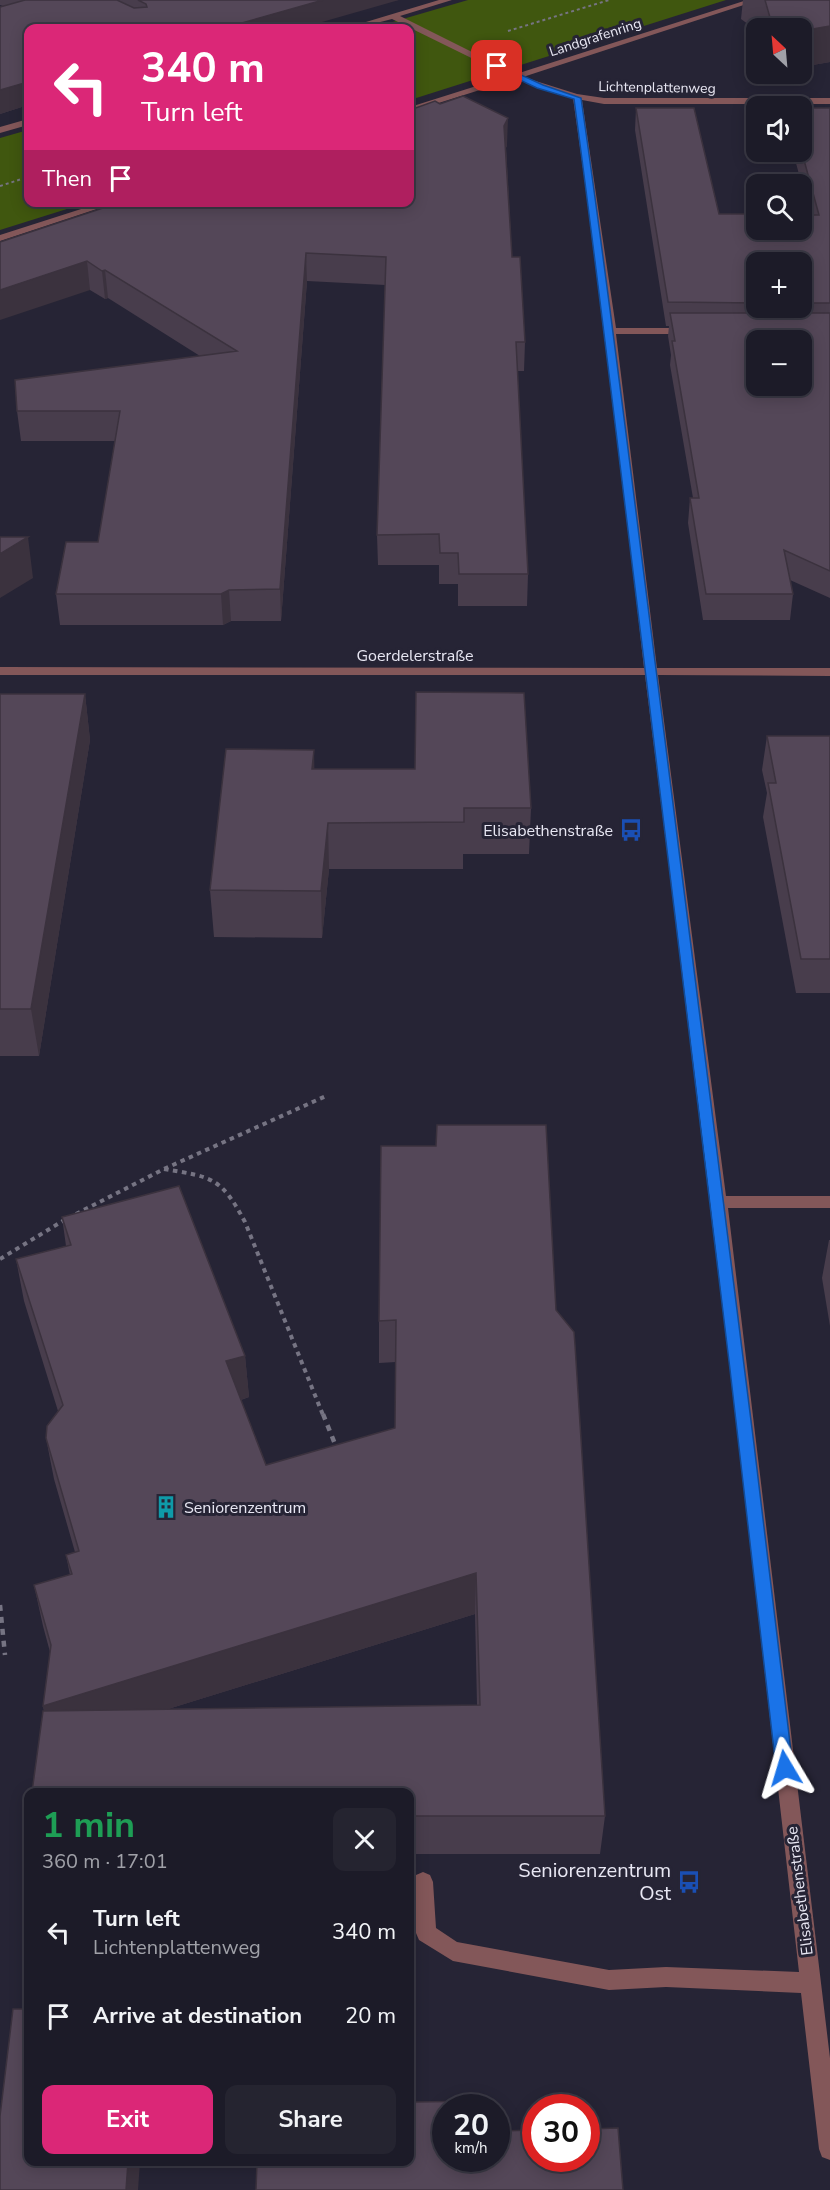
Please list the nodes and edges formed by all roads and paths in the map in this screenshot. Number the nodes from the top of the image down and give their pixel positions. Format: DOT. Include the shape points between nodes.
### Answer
graph roads {
  1 [pos="448,0"];
  2 [pos="755,0"];
  3 [pos="393,16"];
  4 [pos="365,24"];
  5 [pos="410,24"];
  6 [pos="414,26"];
  7 [pos="517,76"];
  8 [pos="577,98"];
  9 [pos="830,101"];
  10 [pos="414,109"];
  11 [pos="24,123"];
  12 [pos="0,130"];
  13 [pos="24,178"];
  14 [pos="0,186"];
  15 [pos="98,207"];
  16 [pos="0,238"];
  17 [pos="610,332"];
  18 [pos="703,332"];
  19 [pos="0,671"];
  20 [pos="651,672"];
  21 [pos="830,672"];
  22 [pos="327,1096"];
  23 [pos="164,1169"];
  24 [pos="719,1202"];
  25 [pos="830,1202"];
  26 [pos="0,1259"];
  27 [pos="338,1452"];
  28 [pos="0,1605"];
  29 [pos="4,1655"];
  30 [pos="423,1882"];
  31 [pos="810,1983"];
  32 [pos="830,2149"];
  1 -- 3 [label="street"];
  2 -- 7 [label="street, Landgrafenring"];
  3 -- 4 [label="street"];
  3 -- 5 [label="street, Lichtenplattenweg"];
  6 -- 7 [label="street, Lichtenplattenweg"];
  7 -- 8 [label="street, Lichtenplattenweg"];
  7 -- 10 [label="street, Landgrafenring"];
  8 -- 9 [label="street, Lichtenplattenweg"];
  8 -- 17 [label="street, Elisabethenstraße"];
  11 -- 12 [label="street"];
  13 -- 14 [label="path"];
  15 -- 16 [label="street"];
  17 -- 18 [label="street"];
  17 -- 20 [label="street, Elisabethenstraße"];
  19 -- 20 [label="street, Goerdelerstraße"];
  20 -- 21 [label="street, Goerdelerstraße"];
  20 -- 24 [label="street, Elisabethenstraße"];
  22 -- 23 [label="path"];
  23 -- 26 [label="path" via="89,1206"];
  23 -- 27 [label="path" via="205,1177 228,1189"];
  24 -- 25 [label="street"];
  24 -- 31 [label="street, Elisabethenstraße"];
  28 -- 29 [label="path"];
  30 -- 31 [label="street" via="426,1934 453,1951 609,1980 666,1977"];
  31 -- 32 [label="street, Elisabethenstraße"];
}
